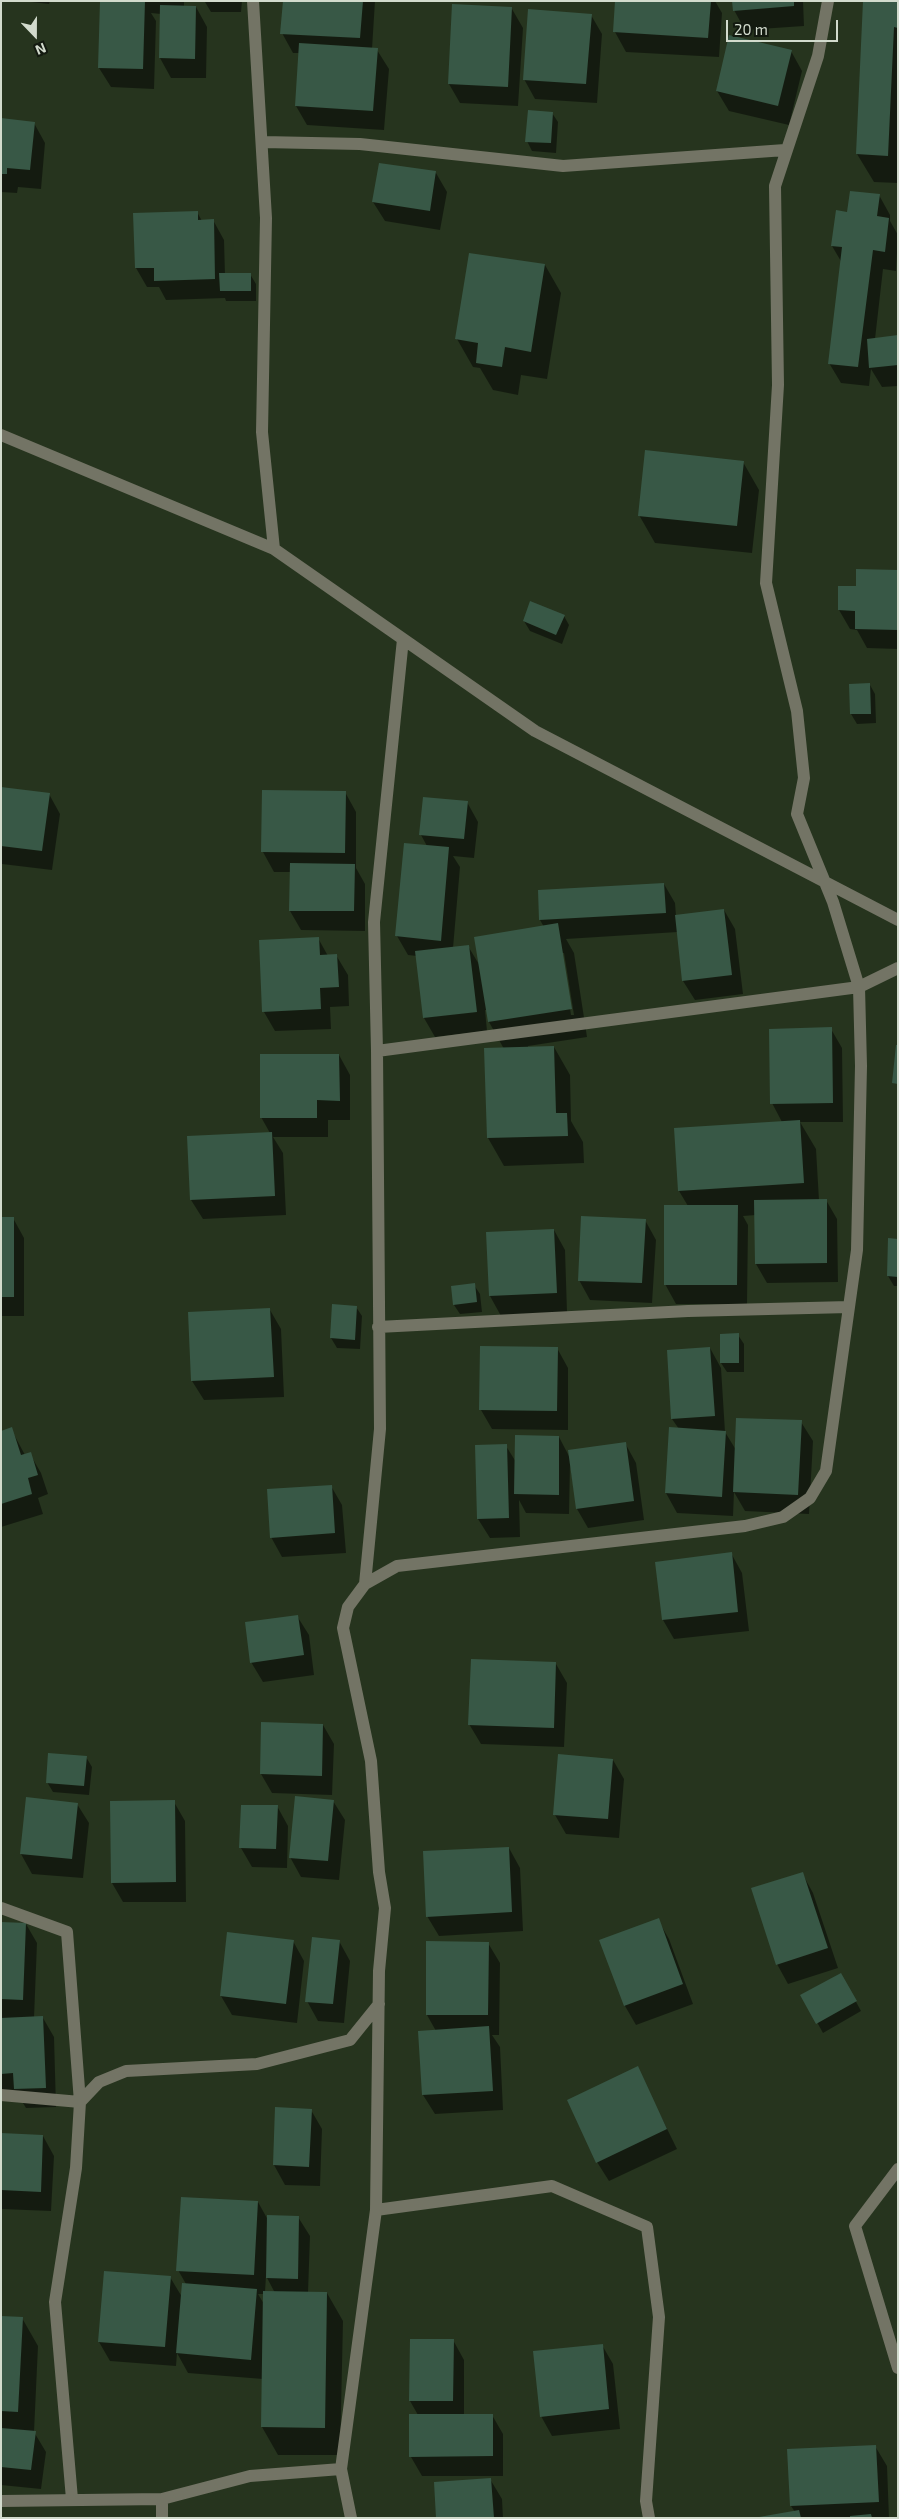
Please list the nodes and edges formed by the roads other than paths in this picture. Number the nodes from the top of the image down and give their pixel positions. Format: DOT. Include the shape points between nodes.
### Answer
graph roads {
  1 [pos="253,1"];
  2 [pos="828,1"];
  3 [pos="263,142"];
  4 [pos="785,150"];
  5 [pos="1,435"];
  6 [pos="274,548"];
  7 [pos="403,639"];
  8 [pos="826,883"];
  9 [pos="898,920"];
  10 [pos="898,968"];
  11 [pos="859,987"];
  12 [pos="378,1051"];
  13 [pos="849,1307"];
  14 [pos="378,1327"];
  15 [pos="365,1584"];
  16 [pos="1,1908"];
  17 [pos="379,2004"];
  18 [pos="1,2095"];
  19 [pos="80,2102"];
  20 [pos="898,2169"];
  21 [pos="376,2210"];
  22 [pos="898,2368"];
  23 [pos="341,2469"];
  24 [pos="72,2499"];
  25 [pos="162,2499"];
  26 [pos="1,2501"];
  27 [pos="162,2518"];
  28 [pos="350,2518"];
  29 [pos="648,2518"];
  1 -- 3 [label="street"];
  2 -- 4 [label="street" via="818,56"];
  3 -- 4 [label="street" via="360,144 563,166"];
  3 -- 6 [label="street" via="266,218 262,432"];
  4 -- 8 [label="street" via="775,186 778,385 766,583 797,711 804,778 797,814"];
  5 -- 6 [label="street"];
  6 -- 7 [label="street"];
  7 -- 8 [label="street" via="535,731"];
  7 -- 12 [label="street" via="374,922"];
  8 -- 9 [label="street"];
  8 -- 11 [label="street"];
  10 -- 11 [label="street"];
  11 -- 12 [label="street"];
  11 -- 13 [label="street" via="858,1250"];
  12 -- 14 [label="street"];
  13 -- 14 [label="street" via="688,1311"];
  13 -- 15 [label="street" via="826,1471 810,1498 783,1517 745,1526 397,1566"];
  14 -- 15 [label="street" via="380,1429"];
  15 -- 17 [label="street" via="348,1607 344,1628 370,1761 384,1908"];
  16 -- 19 [label="street" via="67,1932"];
  17 -- 19 [label="street" via="350,2040 257,2064 126,2071 99,2082"];
  17 -- 21 [label="street"];
  18 -- 19 [label="street"];
  19 -- 24 [label="street" via="76,2168 56,2302"];
  20 -- 22 [label="street" via="854,2226"];
  21 -- 23 [label="street"];
  21 -- 29 [label="street" via="552,2186 647,2227 659,2317 646,2501"];
  23 -- 25 [label="street" via="250,2476"];
  23 -- 28 [label="street"];
  24 -- 25 [label="street"];
  24 -- 26 [label="street"];
  25 -- 27 [label="street"];
}
